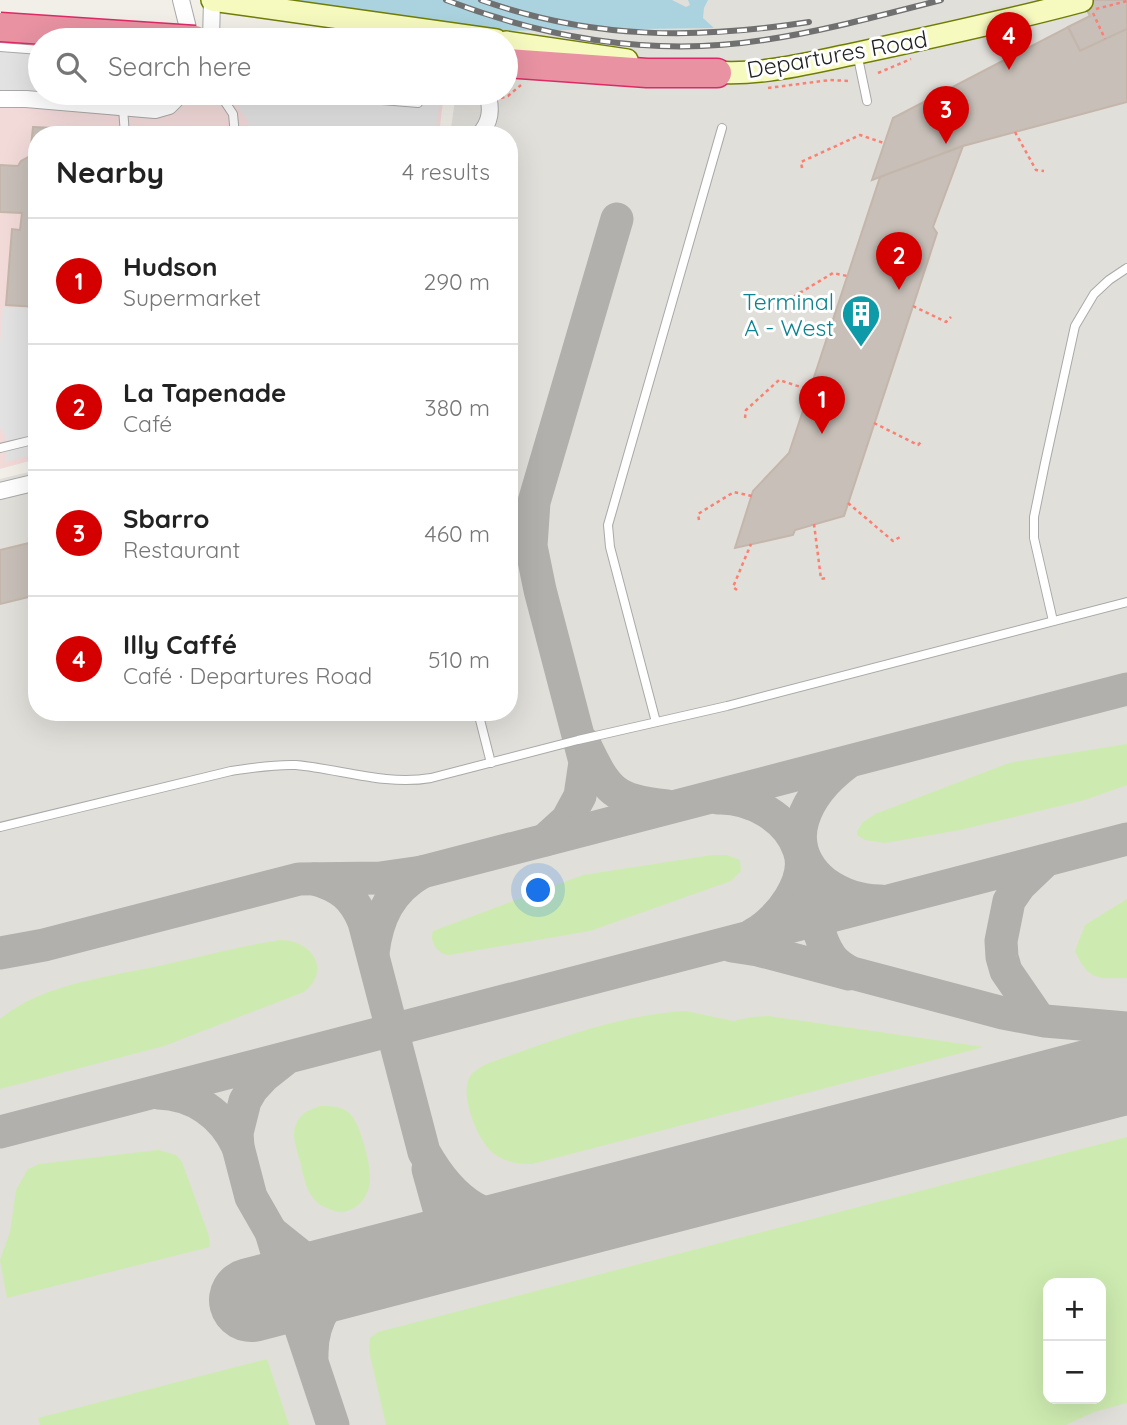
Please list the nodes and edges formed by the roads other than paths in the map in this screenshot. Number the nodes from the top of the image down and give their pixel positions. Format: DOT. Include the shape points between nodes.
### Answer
graph roads {
  1 [pos="181,0"];
  2 [pos="212,0"];
  3 [pos="1087,8"];
  4 [pos="0,27"];
  5 [pos="189,28"];
  6 [pos="211,28"];
  7 [pos="411,28"];
  8 [pos="28,29"];
  9 [pos="518,44"];
  10 [pos="0,47"];
  11 [pos="28,49"];
  12 [pos="857,53"];
  13 [pos="518,64"];
  14 [pos="717,73"];
  15 [pos="0,99"];
  16 [pos="28,99"];
  17 [pos="867,101"];
  18 [pos="91,105"];
  19 [pos="170,105"];
  20 [pos="227,105"];
  21 [pos="490,105"];
  22 [pos="123,108"];
  23 [pos="124,126"];
  24 [pos="234,126"];
  25 [pos="484,126"];
  26 [pos="722,128"];
  27 [pos="1127,268"];
  28 [pos="28,441"];
  29 [pos="0,448"];
  30 [pos="28,484"];
  31 [pos="0,491"];
  32 [pos="1127,603"];
  33 [pos="1054,621"];
  34 [pos="480,721"];
  35 [pos="656,722"];
  36 [pos="491,763"];
  37 [pos="0,827"];
  1 -- 5 [label="street"];
  2 -- 6 [label="street"];
  2 -- 7 [label="street"];
  3 -- 12 [label="street, Departures Road"];
  4 -- 8 [label="highway, bridge"];
  9 -- 14 [label="street, Departures Road"];
  10 -- 11 [label="lane"];
  12 -- 14 [label="street, Departures Road" via="782,68"];
  12 -- 17 [label="lane"];
  13 -- 14 [label="highway"];
  15 -- 16 [label="street"];
  18 -- 22 [label="street"];
  19 -- 22 [label="street" via="163,109"];
  20 -- 24 [label="lane"];
  21 -- 25 [label="street"];
  22 -- 23 [label="lane"];
  26 -- 35 [label="lane" via="608,525"];
  27 -- 33 [label="lane" via="1094,294 1075,326 1045,463 1034,538"];
  28 -- 29 [label="lane"];
  30 -- 31 [label="street"];
  32 -- 33 [label="lane"];
  33 -- 35 [label="lane"];
  34 -- 36 [label="lane"];
  35 -- 36 [label="lane"];
  36 -- 37 [label="lane" via="417,780 295,765 244,769"];
}
